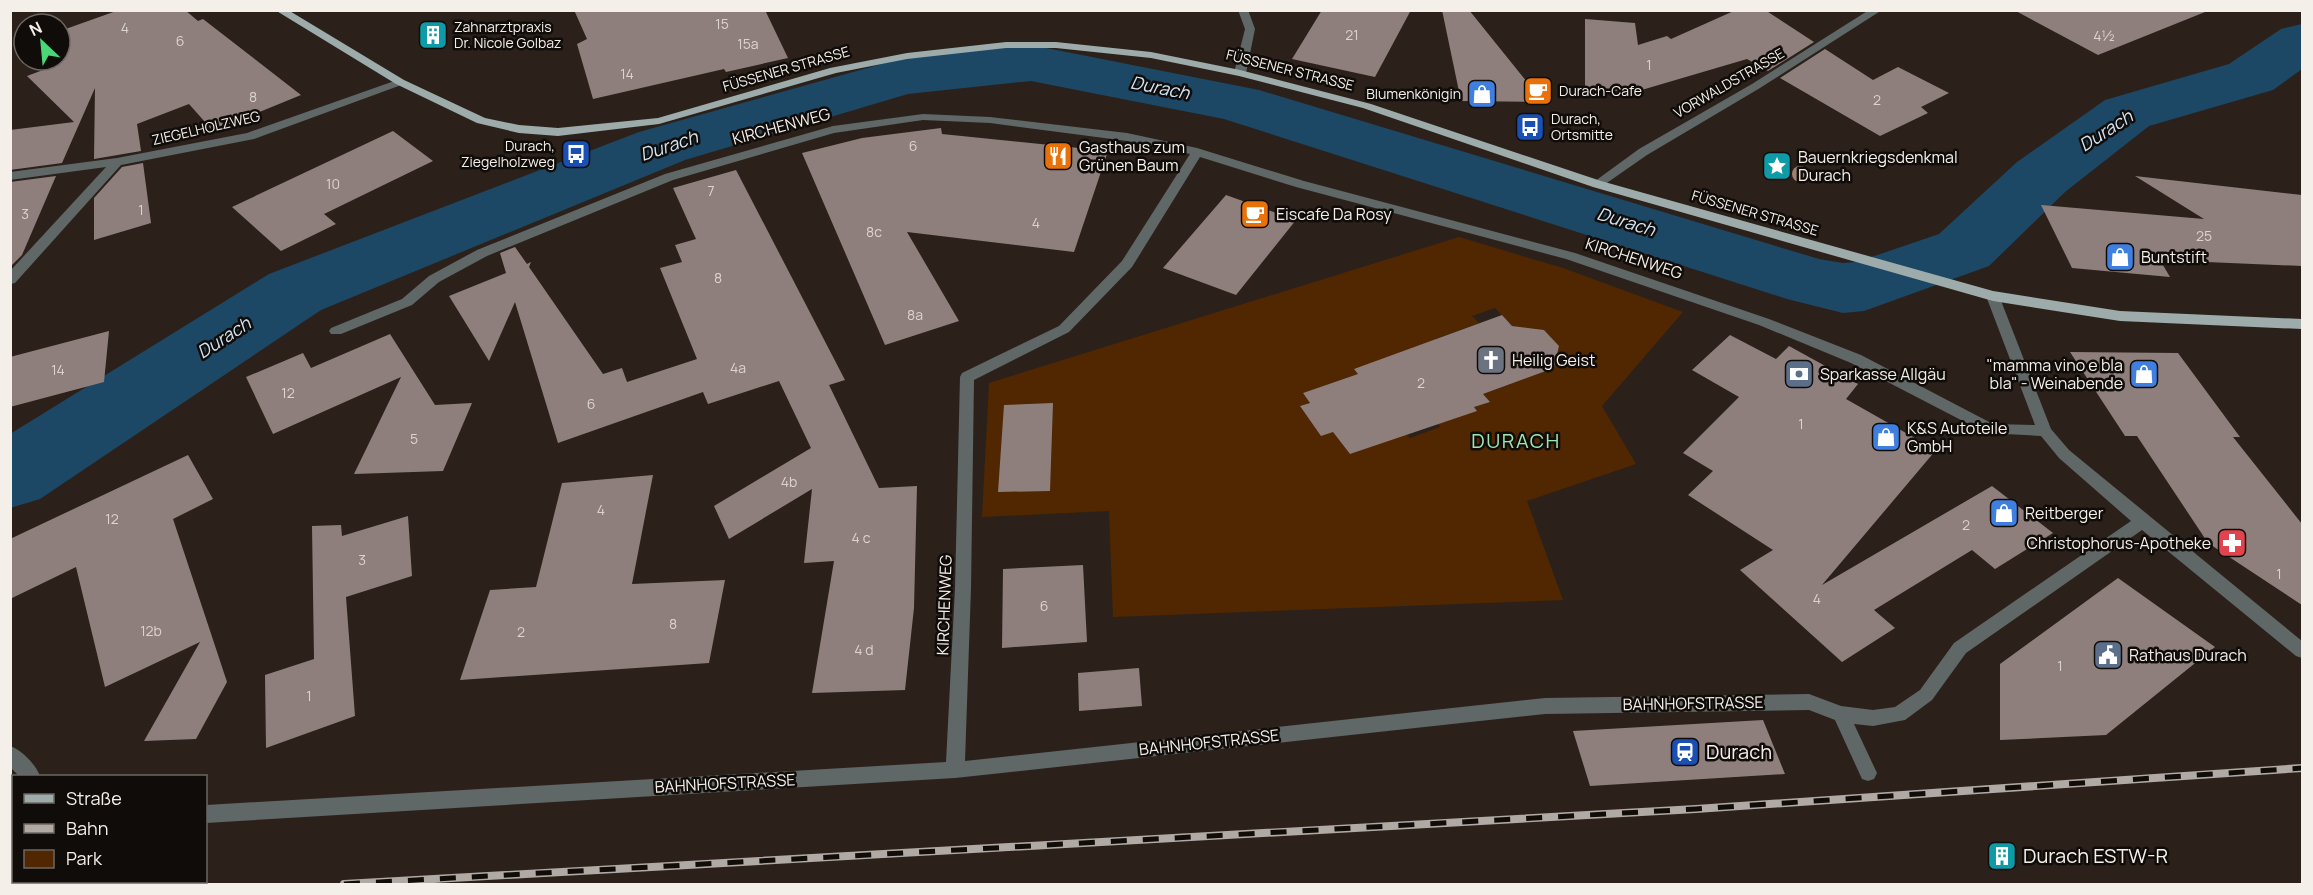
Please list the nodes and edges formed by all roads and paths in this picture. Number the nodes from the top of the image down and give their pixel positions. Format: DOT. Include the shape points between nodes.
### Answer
graph roads {
  1 [pos="280,10"];
  2 [pos="1243,10"];
  3 [pos="1877,10"];
  4 [pos="1240,73"];
  5 [pos="400,82"];
  6 [pos="1197,152"];
  7 [pos="117,162"];
  8 [pos="10,176"];
  9 [pos="1597,184"];
  10 [pos="10,280"];
  11 [pos="1993,296"];
  12 [pos="2302,324"];
  13 [pos="336,331"];
  14 [pos="2045,431"];
  15 [pos="2142,521"];
  16 [pos="2302,651"];
  17 [pos="1841,714"];
  18 [pos="10,754"];
  19 [pos="955,770"];
  20 [pos="1869,774"];
  21 [pos="29,775"];
  22 [pos="207,814"];
  1 -- 5 [label="main road, FÜSSENER STRASSE"];
  2 -- 4 [label="street" via="1250,29"];
  3 -- 9 [label="street, VORWALDSTRASSE"];
  4 -- 5 [label="main road, FÜSSENER STRASSE" via="1151,55 1056,45 1006,45 907,56 834,70 659,121 558,132 481,121"];
  4 -- 9 [label="main road, FÜSSENER STRASSE" via="1367,106"];
  5 -- 7 [label="street, ZIEGELHOLZWEG" via="250,136"];
  6 -- 13 [label="street, KIRCHENWEG" via="1127,137 990,120 923,117 833,130 669,177 585,209 482,253 434,279 407,302"];
  6 -- 14 [label="street, KIRCHENWEG" via="1657,284 1856,359 1991,429"];
  6 -- 19 [label="street, KIRCHENWEG" via="1127,264 1064,329 967,377"];
  7 -- 8 [label="street, ZIEGELHOLZWEG"];
  7 -- 10 [label="street"];
  9 -- 11 [label="main road, FÜSSENER STRASSE"];
  11 -- 12 [label="main road, FÜSSENER STRASSE" via="2120,316"];
  11 -- 14 [label="street"];
  14 -- 15 [label="street" via="2064,454"];
  15 -- 16 [label="street"];
  15 -- 17 [label="street, BAHNHOFSTRASSE" via="1960,648 1926,695 1899,714 1874,718"];
  17 -- 19 [label="street, BAHNHOFSTRASSE" via="1809,702 1779,701 1545,706"];
  17 -- 20 [label="street"];
  18 -- 21 [label="street"];
  19 -- 22 [label="street, BAHNHOFSTRASSE"];
}
